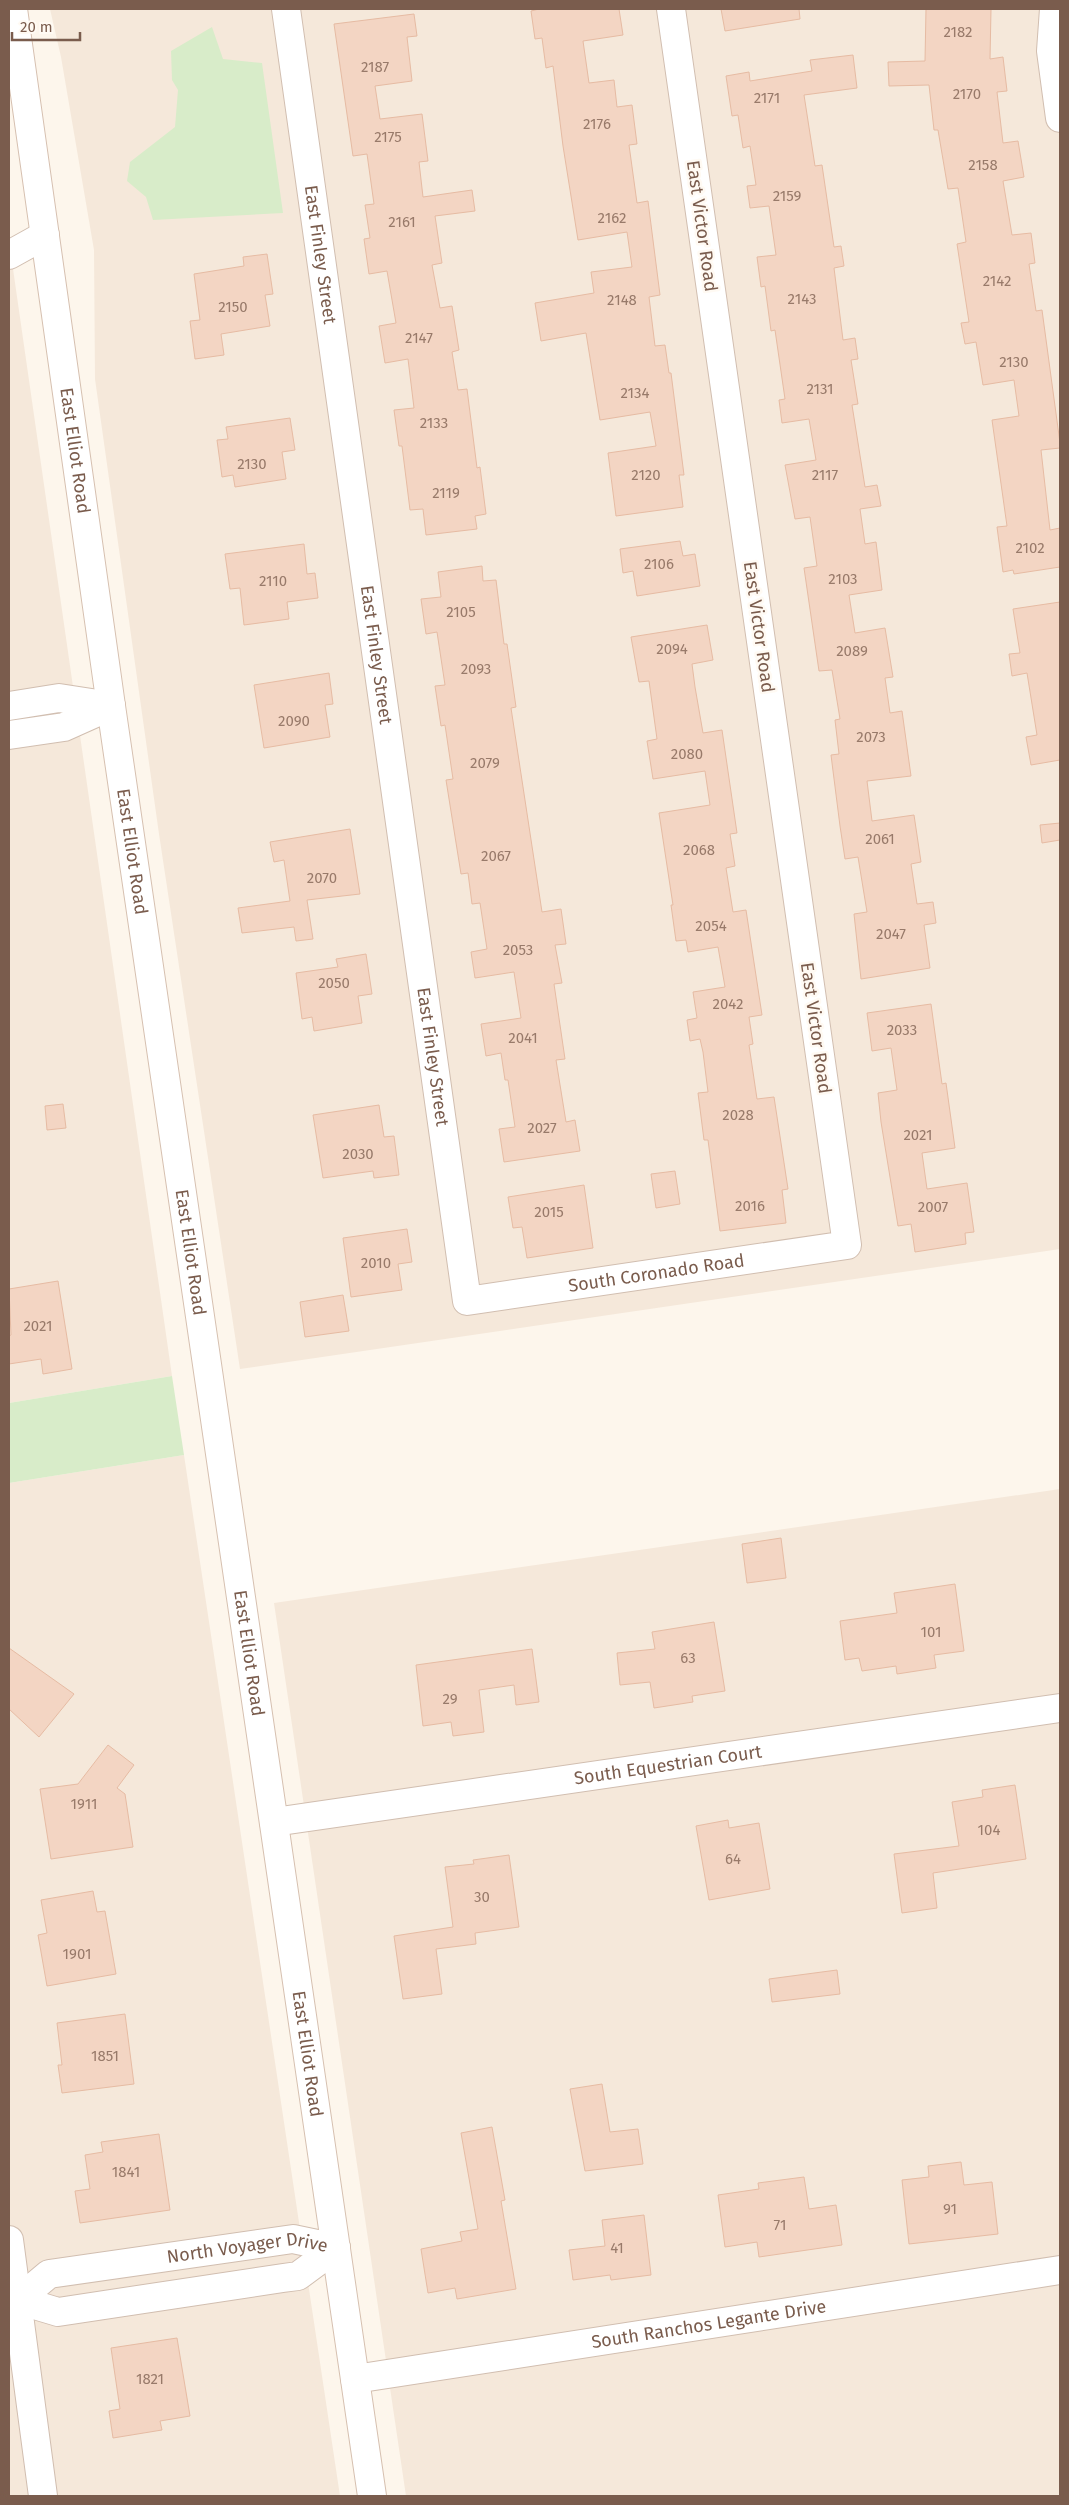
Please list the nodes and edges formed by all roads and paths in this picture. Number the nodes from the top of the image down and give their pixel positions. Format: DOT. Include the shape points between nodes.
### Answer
graph roads {
  1 [pos="13,9"];
  2 [pos="286,9"];
  3 [pos="671,9"];
  4 [pos="1054,9"];
  5 [pos="1060,118"];
  6 [pos="9,232"];
  7 [pos="45,235"];
  8 [pos="9,255"];
  9 [pos="9,706"];
  10 [pos="111,706"];
  11 [pos="9,735"];
  12 [pos="847,1245"];
  13 [pos="467,1301"];
  14 [pos="1060,1708"];
  15 [pos="274,1822"];
  16 [pos="9,2240"];
  17 [pos="336,2248"];
  18 [pos="1060,2270"];
  19 [pos="13,2300"];
  20 [pos="355,2379"];
  21 [pos="44,2496"];
  22 [pos="372,2496"];
  1 -- 7 [label="street, East Elliot Road"];
  2 -- 13 [label="street, East Finley Street"];
  3 -- 12 [label="street, East Victor Road"];
  4 -- 5 [label="street" via="1051,51"];
  6 -- 7 [label="street"];
  7 -- 8 [label="street"];
  7 -- 10 [label="street, East Elliot Road"];
  9 -- 10 [label="street" via="59,698"];
  10 -- 11 [label="street" via="64,726"];
  10 -- 15 [label="street, East Elliot Road"];
  12 -- 13 [label="street, South Coronado Road"];
  14 -- 15 [label="street, South Equestrian Court"];
  15 -- 17 [label="street, East Elliot Road"];
  16 -- 19 [label="street"];
  17 -- 19 [label="street, North Voyager Drive" via="294,2239 49,2274"];
  17 -- 19 [label="street, North Voyager Drive" via="298,2276 58,2312"];
  17 -- 20 [label="street, East Elliot Road"];
  18 -- 20 [label="street, South Ranchos Legante Drive"];
  19 -- 21 [label="street"];
  20 -- 22 [label="street, East Elliot Road"];
}
